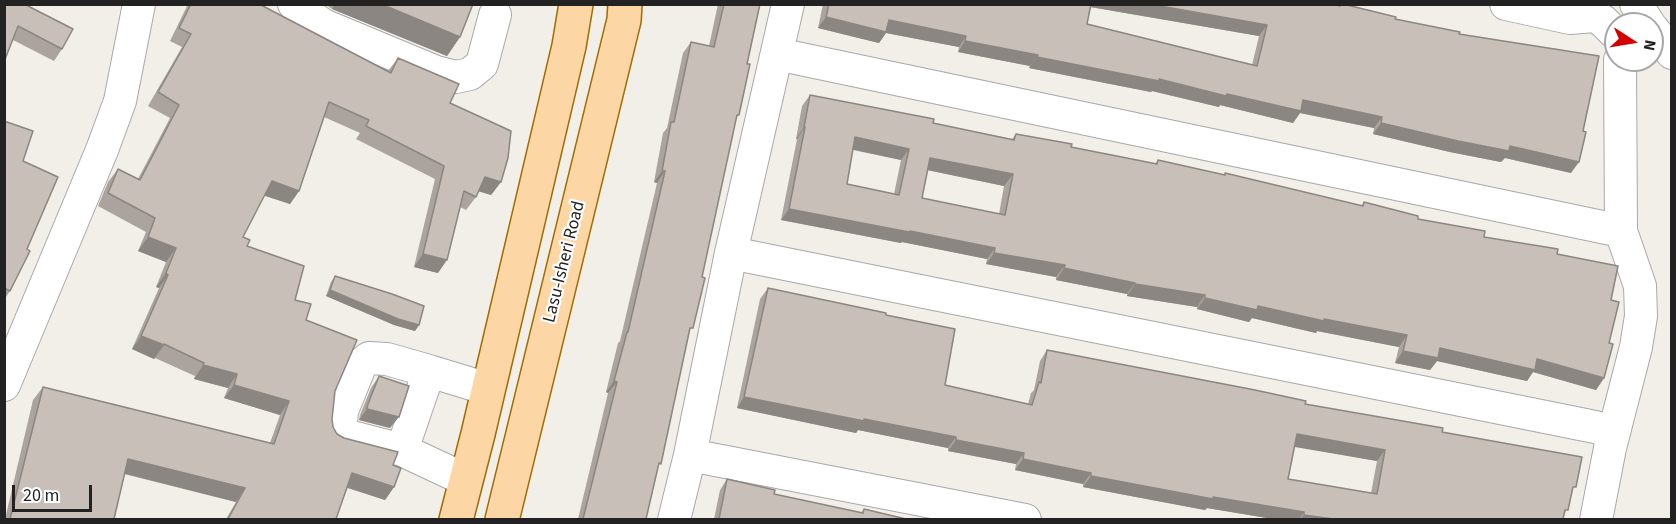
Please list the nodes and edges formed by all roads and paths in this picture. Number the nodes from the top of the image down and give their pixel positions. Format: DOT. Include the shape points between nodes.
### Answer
graph roads {
  1 [pos="139,4"];
  2 [pos="294,4"];
  3 [pos="576,4"];
  4 [pos="626,4"];
  5 [pos="788,4"];
  6 [pos="1506,4"];
  7 [pos="495,15"];
  8 [pos="1604,22"];
  9 [pos="777,54"];
  10 [pos="1620,72"];
  11 [pos="1621,231"];
  12 [pos="731,253"];
  13 [pos="12,344"];
  14 [pos="429,371"];
  15 [pos="4,385"];
  16 [pos="488,389"];
  17 [pos="1614,433"];
  18 [pos="478,434"];
  19 [pos="521,444"];
  20 [pos="402,450"];
  21 [pos="690,455"];
  22 [pos="466,480"];
  23 [pos="456,519"];
  24 [pos="502,519"];
  25 [pos="674,519"];
  26 [pos="1025,519"];
  27 [pos="1596,519"];
  1 -- 13 [label="street" via="120,101 102,150"];
  2 -- 7 [label="street" via="323,25 456,77 470,74 482,64"];
  3 -- 16 [label="main road"];
  4 -- 19 [label="main road, Lasu-Isheri Road"];
  5 -- 9 [label="street"];
  6 -- 8 [label="street" via="1570,18 1595,16"];
  9 -- 11 [label="street"];
  9 -- 12 [label="street"];
  10 -- 11 [label="street"];
  11 -- 17 [label="street" via="1640,286 1641,316"];
  12 -- 17 [label="street"];
  12 -- 21 [label="street"];
  13 -- 15 [label="street"];
  14 -- 16 [label="street"];
  14 -- 20 [label="street"];
  14 -- 20 [label="street" via="369,358 361,364 342,411 339,434"];
  16 -- 18 [label="main road"];
  17 -- 27 [label="street"];
  18 -- 19 [label="main road"];
  18 -- 22 [label="main road"];
  19 -- 24 [label="main road, Lasu-Isheri Road"];
  20 -- 22 [label="street"];
  21 -- 25 [label="street"];
  21 -- 26 [label="street"];
  22 -- 23 [label="main road"];
}
